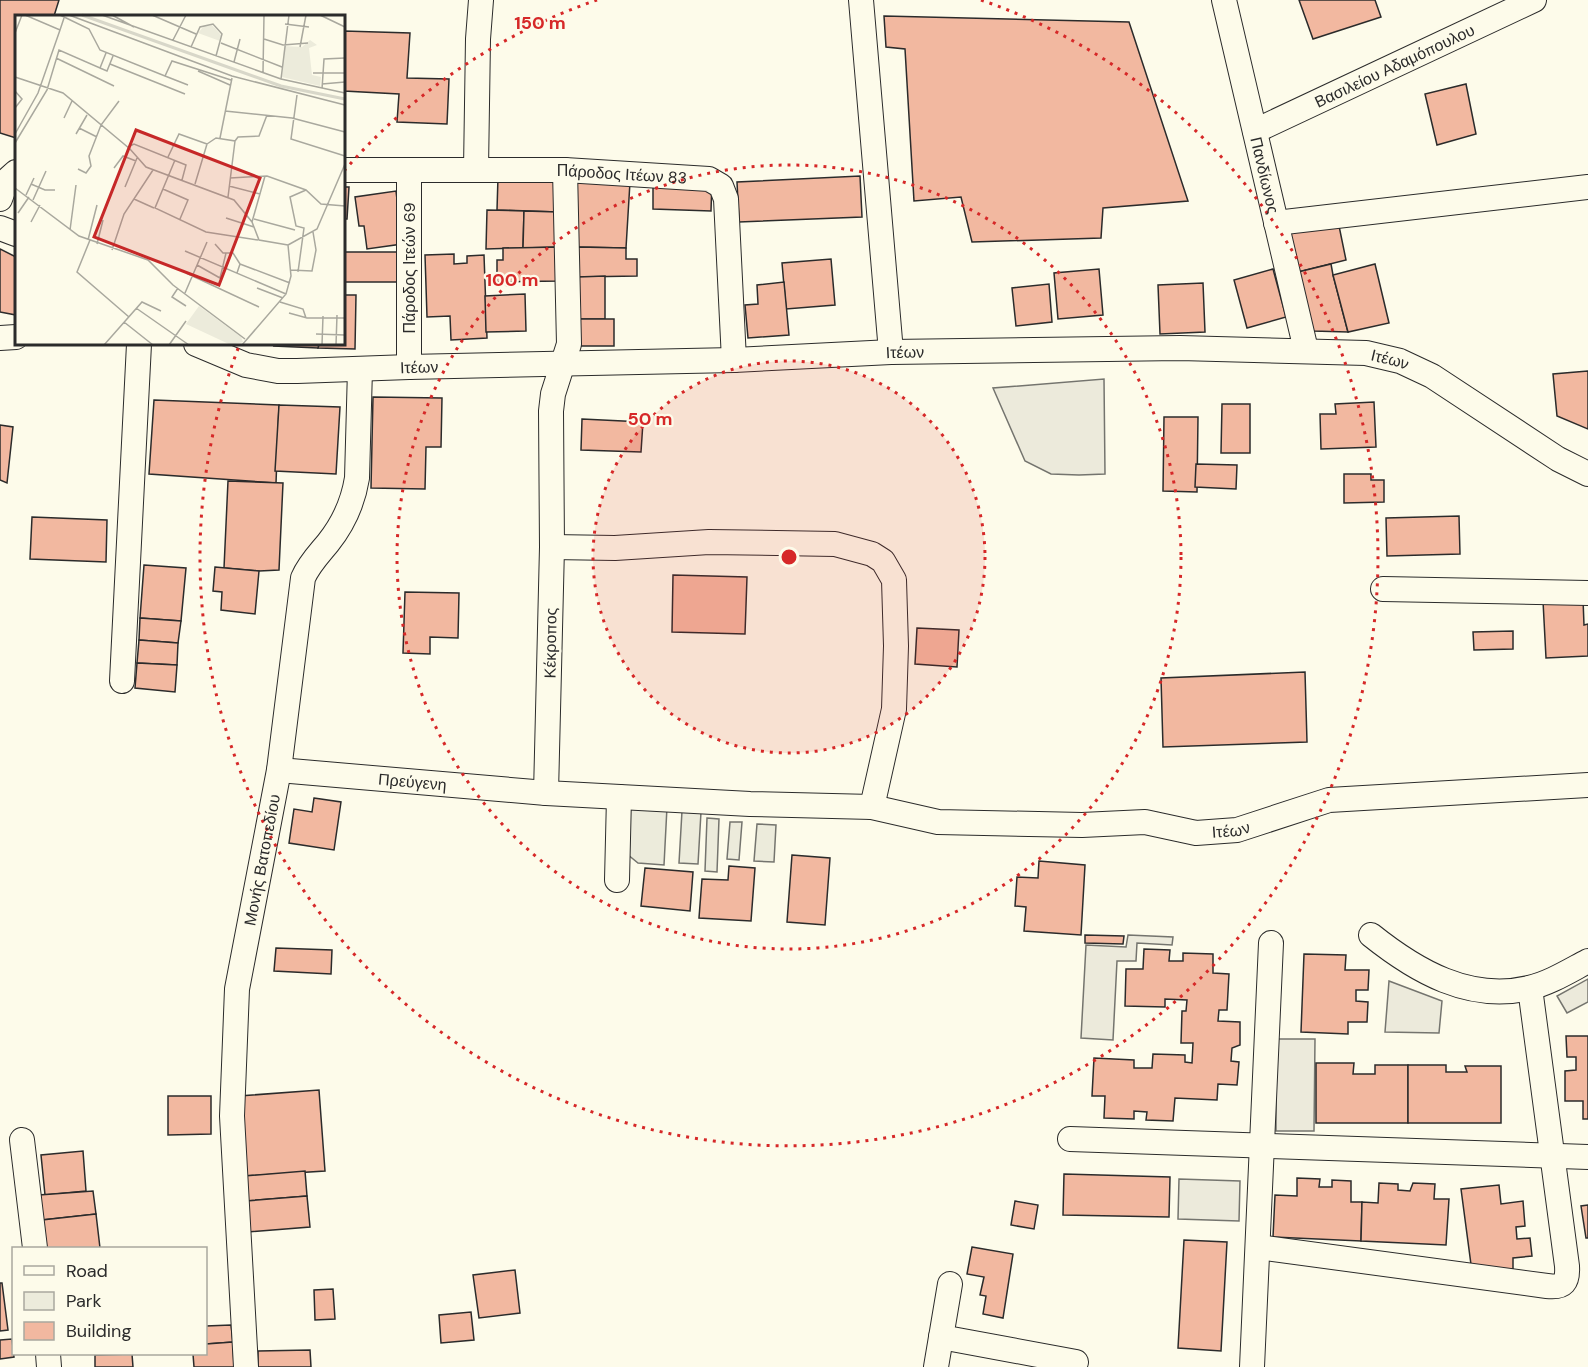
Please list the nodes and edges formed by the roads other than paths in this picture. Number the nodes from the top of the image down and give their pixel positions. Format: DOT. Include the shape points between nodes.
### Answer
graph roads {
  1 [pos="481,0"];
  2 [pos="861,0"];
  3 [pos="1224,0"];
  4 [pos="1534,0"];
  5 [pos="1255,131"];
  6 [pos="345,170"];
  7 [pos="409,170"];
  8 [pos="476,170"];
  9 [pos="565,170"];
  10 [pos="15,173"];
  11 [pos="1588,187"];
  12 [pos="0,199"];
  13 [pos="1276,223"];
  14 [pos="0,228"];
  15 [pos="15,234"];
  16 [pos="15,337"];
  17 [pos="0,338"];
  18 [pos="140,345"];
  19 [pos="198,345"];
  20 [pos="1306,350"];
  21 [pos="891,352"];
  22 [pos="734,360"];
  23 [pos="562,363"];
  24 [pos="409,367"];
  25 [pos="360,369"];
  26 [pos="1588,474"];
  27 [pos="552,547"];
  28 [pos="1383,589"];
  29 [pos="1588,593"];
  30 [pos="122,681"];
  31 [pos="279,770"];
  32 [pos="1588,785"];
  33 [pos="546,793"];
  34 [pos="619,797"];
  35 [pos="872,807"];
  36 [pos="617,880"];
  37 [pos="1371,935"];
  38 [pos="1271,943"];
  39 [pos="1588,961"];
  40 [pos="1530,988"];
  41 [pos="22,1140"];
  42 [pos="1071,1140"];
  43 [pos="1262,1146"];
  44 [pos="1553,1155"];
  45 [pos="1588,1157"];
  46 [pos="35,1247"];
  47 [pos="1257,1247"];
  48 [pos="950,1284"];
  49 [pos="941,1337"];
  50 [pos="1076,1362"];
  51 [pos="246,1367"];
  52 [pos="936,1367"];
  53 [pos="1252,1367"];
  1 -- 8 [label="street"];
  2 -- 21 [label="street"];
  3 -- 5 [label="street, Πανδίωνος"];
  4 -- 5 [label="street, Βασιλείου Αδαμόπουλου"];
  5 -- 13 [label="street, Πανδίωνος"];
  6 -- 7 [label="street, Πάροδος Ιτέων 83"];
  7 -- 8 [label="street, Πάροδος Ιτέων 83"];
  7 -- 24 [label="street, Πάροδος Ιτεών 69"];
  8 -- 9 [label="street, Πάροδος Ιτέων 83"];
  9 -- 22 [label="street, Πάροδος Ιτέων 83" via="709,179 721,186 726,199"];
  9 -- 23 [label="street, Κέκροπος" via="569,344"];
  10 -- 12 [label="street" via="7,180"];
  11 -- 13 [label="street"];
  13 -- 20 [label="street, Πανδίωνος"];
  14 -- 15 [label="street"];
  16 -- 17 [label="street"];
  18 -- 30 [label="street"];
  19 -- 25 [label="street, Ιτέων" via="246,365 278,371"];
  20 -- 21 [label="street, Ιτέων"];
  20 -- 26 [label="street, Ιτέων" via="1366,353 1400,361 1432,376 1558,459"];
  21 -- 22 [label="street, Ιτέων"];
  22 -- 23 [label="street, Ιτέων"];
  23 -- 24 [label="street, Ιτέων"];
  23 -- 27 [label="street, Κέκροπος" via="551,411"];
  24 -- 25 [label="street, Ιτέων"];
  25 -- 31 [label="street, Μονής Βατοπεδίου" via="355,492 341,525 303,578"];
  27 -- 33 [label="street, Κέκροπος"];
  27 -- 35 [label="street" via="615,548 709,542 835,544 883,561 894,580 894,709"];
  28 -- 29 [label="street"];
  31 -- 33 [label="street, Πρεύγενη"];
  31 -- 51 [label="street, Μονής Βατοπεδίου" via="237,989 232,1116"];
  32 -- 35 [label="street, Ιτέων" via="1329,800 1237,830 1196,833 1145,822 939,822"];
  33 -- 34 [label="street"];
  34 -- 35 [label="street"];
  34 -- 36 [label="street"];
  37 -- 40 [label="street" via="1416,968 1445,981 1494,991"];
  38 -- 43 [label="street"];
  39 -- 40 [label="street"];
  40 -- 44 [label="street"];
  41 -- 46 [label="street"];
  42 -- 43 [label="street"];
  43 -- 44 [label="street"];
  43 -- 47 [label="street"];
  44 -- 45 [label="street"];
  44 -- 47 [label="street" via="1568,1266 1567,1281 1559,1287"];
  47 -- 53 [label="street"];
  48 -- 49 [label="street"];
  49 -- 50 [label="street"];
  49 -- 52 [label="street"];
}
